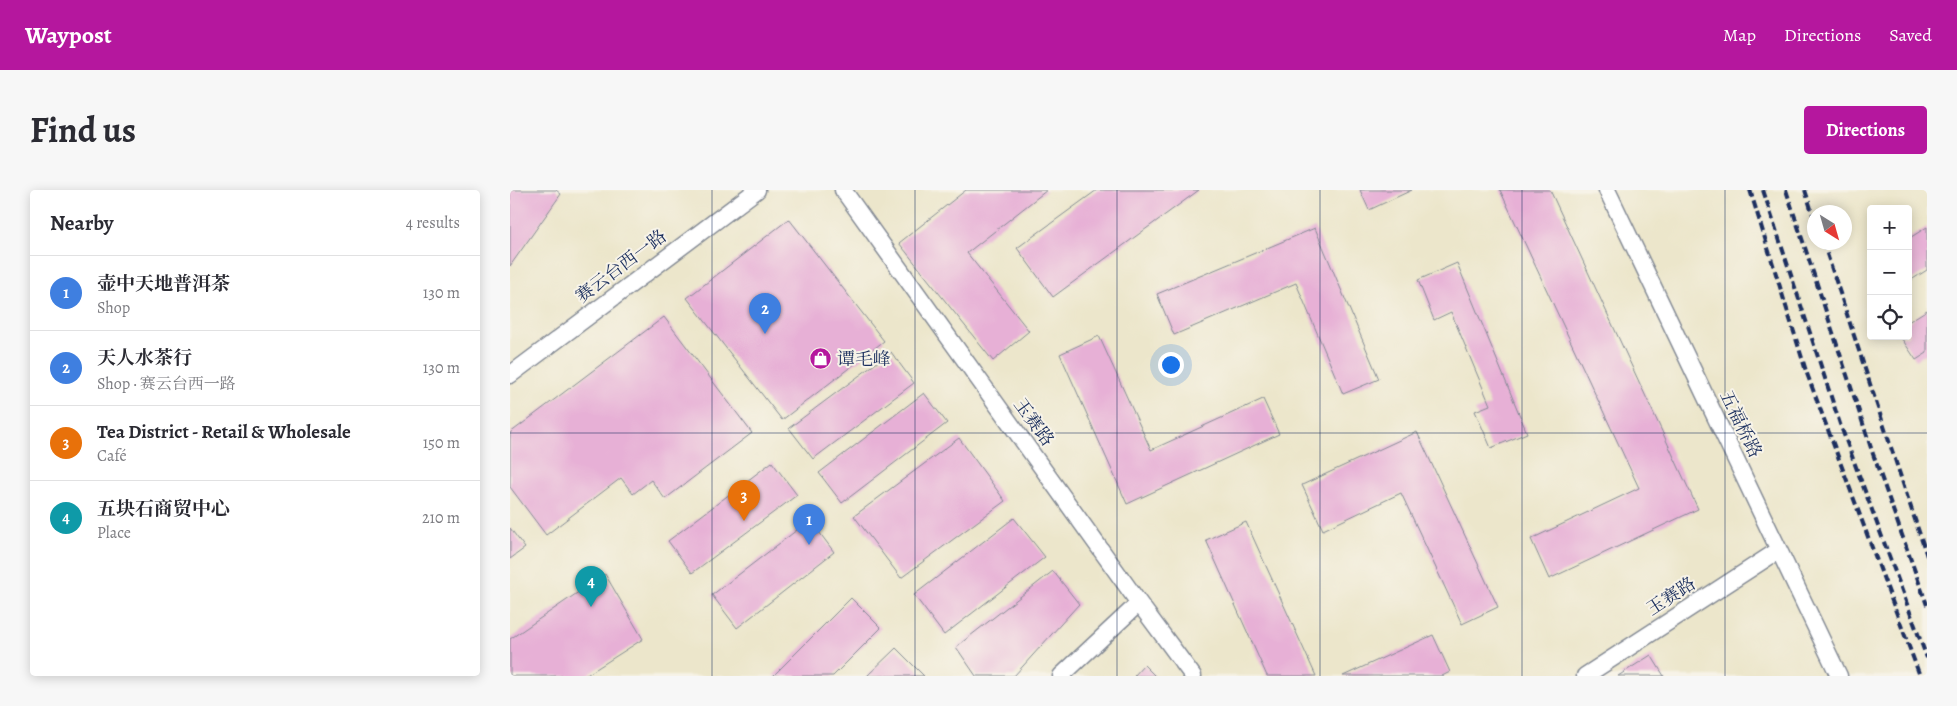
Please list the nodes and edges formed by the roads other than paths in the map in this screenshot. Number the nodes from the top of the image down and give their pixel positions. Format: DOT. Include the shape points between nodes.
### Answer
graph roads {
  1 [pos="757,190"];
  2 [pos="843,190"];
  3 [pos="1607,190"];
  4 [pos="510,375"];
  5 [pos="1779,550"];
  6 [pos="1139,603"];
  7 [pos="1061,676"];
  8 [pos="1193,676"];
  9 [pos="1585,676"];
  10 [pos="1839,676"];
  1 -- 4 [label="street, 赛云台西一路"];
  2 -- 6 [label="street, 玉赛路"];
  3 -- 5 [label="street, 五福桥路"];
  5 -- 9 [label="street, 玉赛路"];
  5 -- 10 [label="street, 五福桥路"];
  6 -- 7 [label="street"];
  6 -- 8 [label="street, 玉赛路"];
}
